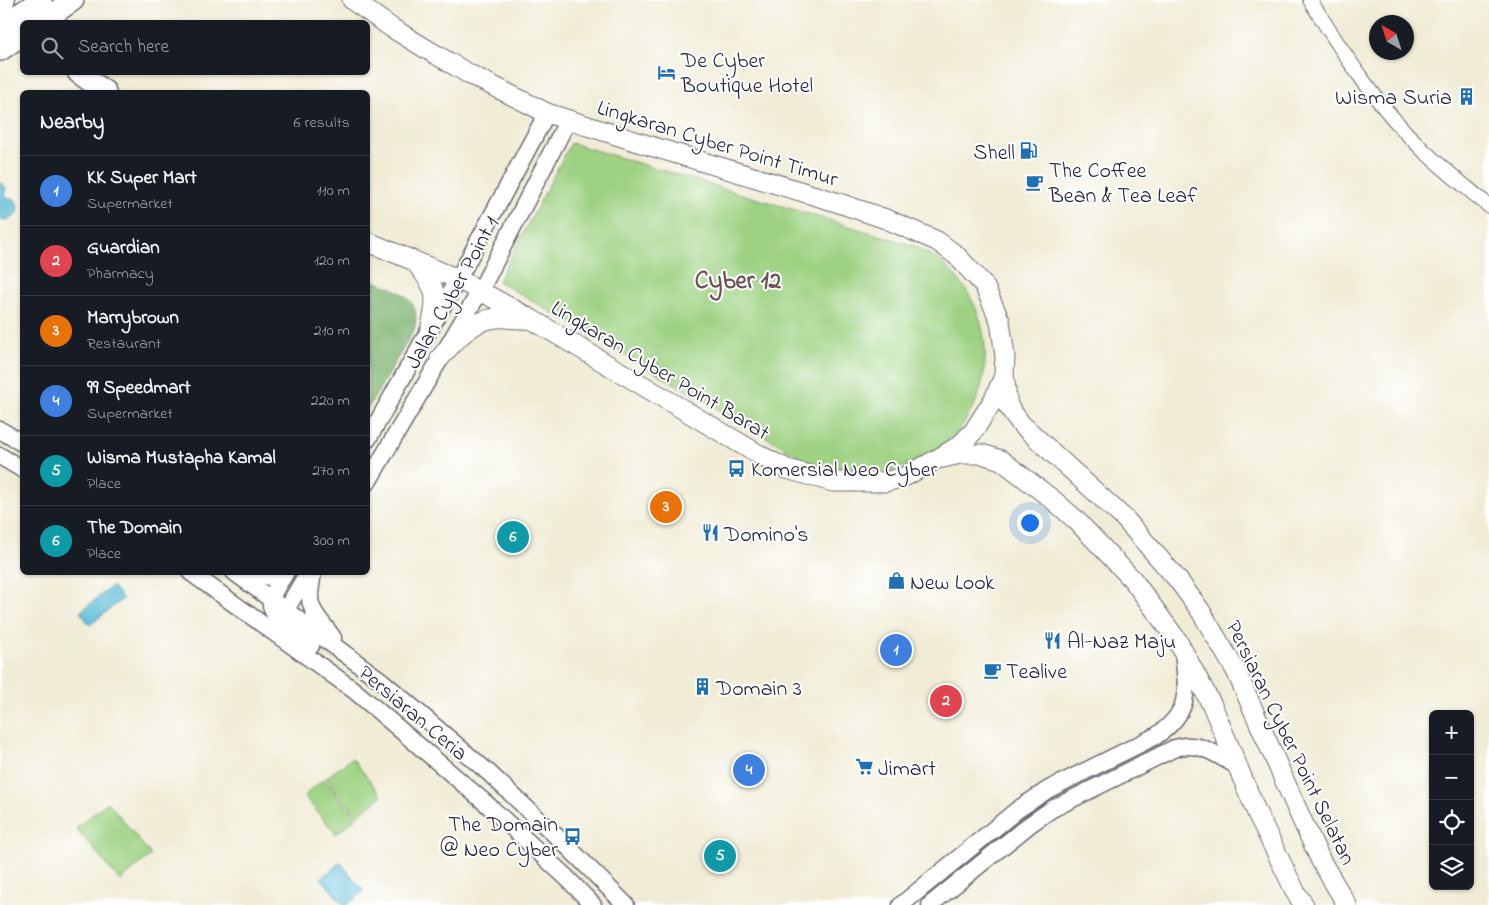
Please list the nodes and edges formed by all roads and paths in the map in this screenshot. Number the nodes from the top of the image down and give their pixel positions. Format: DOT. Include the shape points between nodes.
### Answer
graph roads {
  1 [pos="4,0"];
  2 [pos="73,0"];
  3 [pos="352,0"];
  4 [pos="1310,0"];
  5 [pos="0,9"];
  6 [pos="44,10"];
  7 [pos="0,27"];
  8 [pos="20,37"];
  9 [pos="0,52"];
  10 [pos="20,52"];
  11 [pos="82,75"];
  12 [pos="95,75"];
  13 [pos="103,90"];
  14 [pos="105,90"];
  15 [pos="547,113"];
  16 [pos="568,120"];
  17 [pos="1489,206"];
  18 [pos="370,243"];
  19 [pos="415,262"];
  20 [pos="458,279"];
  21 [pos="480,290"];
  22 [pos="531,319"];
  23 [pos="431,326"];
  24 [pos="440,358"];
  25 [pos="1004,375"];
  26 [pos="0,430"];
  27 [pos="370,435"];
  28 [pos="20,442"];
  29 [pos="0,456"];
  30 [pos="940,458"];
  31 [pos="20,468"];
  32 [pos="370,479"];
  33 [pos="194,575"];
  34 [pos="213,575"];
  35 [pos="238,575"];
  36 [pos="254,575"];
  37 [pos="274,575"];
  38 [pos="284,575"];
  39 [pos="306,575"];
  40 [pos="313,575"];
  41 [pos="271,599"];
  42 [pos="280,613"];
  43 [pos="1183,650"];
  44 [pos="342,651"];
  45 [pos="339,679"];
  46 [pos="1239,768"];
  47 [pos="593,905"];
  48 [pos="626,905"];
  49 [pos="901,905"];
  50 [pos="930,905"];
  51 [pos="1304,905"];
  52 [pos="1347,905"];
  1 -- 5 [label="main road"];
  2 -- 6 [label="main road"];
  3 -- 15 [label="main road, Lingkaran Cyber Point Timur" via="430,52"];
  4 -- 17 [label="street" via="1343,53 1381,104 1421,148"];
  6 -- 7 [label="main road"];
  8 -- 9 [label="main road"];
  9 -- 10 [label="main road"];
  11 -- 13 [label="main road"];
  12 -- 14 [label="main road"];
  15 -- 16 [label="main road, Lingkaran Cyber Point Timur"];
  15 -- 20 [label="street, Jalan Cyber Point 1"];
  16 -- 21 [label="street, Jalan Cyber Point 1"];
  16 -- 25 [label="main road, Lingkaran Cyber Point Timur" via="836,202 937,241 956,255 984,285 1000,321"];
  18 -- 19 [label="main road, Lingkaran Cyber Point Barat"];
  19 -- 20 [label="main road, Lingkaran Cyber Point Barat"];
  19 -- 23 [label="main road" via="434,289 436,307"];
  20 -- 21 [label="main road, Lingkaran Cyber Point Barat"];
  20 -- 23 [label="street, Jalan Cyber Point 1"];
  21 -- 22 [label="main road, Lingkaran Cyber Point Barat"];
  21 -- 24 [label="street, Jalan Cyber Point 1"];
  22 -- 24 [label="main road" via="495,318 478,323 455,340"];
  22 -- 30 [label="main road, Lingkaran Cyber Point Barat" via="787,469 833,482 885,482 904,477"];
  23 -- 27 [label="street, Jalan Cyber Point 1"];
  24 -- 32 [label="street, Jalan Cyber Point 1"];
  25 -- 30 [label="main road" via="994,400 973,432"];
  25 -- 52 [label="main road, Persiaran Cyber Point Selatan" via="1008,406 1021,424 1125,519 1200,610 1236,671 1321,861"];
  26 -- 28 [label="street"];
  29 -- 31 [label="street"];
  30 -- 43 [label="main road" via="982,454 1001,460 1052,499 1133,580"];
  33 -- 45 [label="street, Persiaran Ceria"];
  34 -- 42 [label="street" via="265,612"];
  35 -- 41 [label="street"];
  36 -- 37 [label="street"];
  38 -- 41 [label="street"];
  39 -- 42 [label="street"];
  40 -- 44 [label="street" via="310,603"];
  41 -- 42 [label="street" via="270,604"];
  42 -- 44 [label="street, Persiaran Ceria"];
  42 -- 45 [label="street" via="282,623 328,661"];
  43 -- 46 [label="main road" via="1212,705"];
  43 -- 49 [label="street" via="1184,705 1166,728 1036,797"];
  44 -- 48 [label="street, Persiaran Ceria" via="489,773"];
  45 -- 47 [label="street, Persiaran Ceria" via="489,806"];
  46 -- 50 [label="street" via="1203,748 1186,745 1175,748 1052,809"];
  46 -- 51 [label="main road" via="1257,814"];
}
